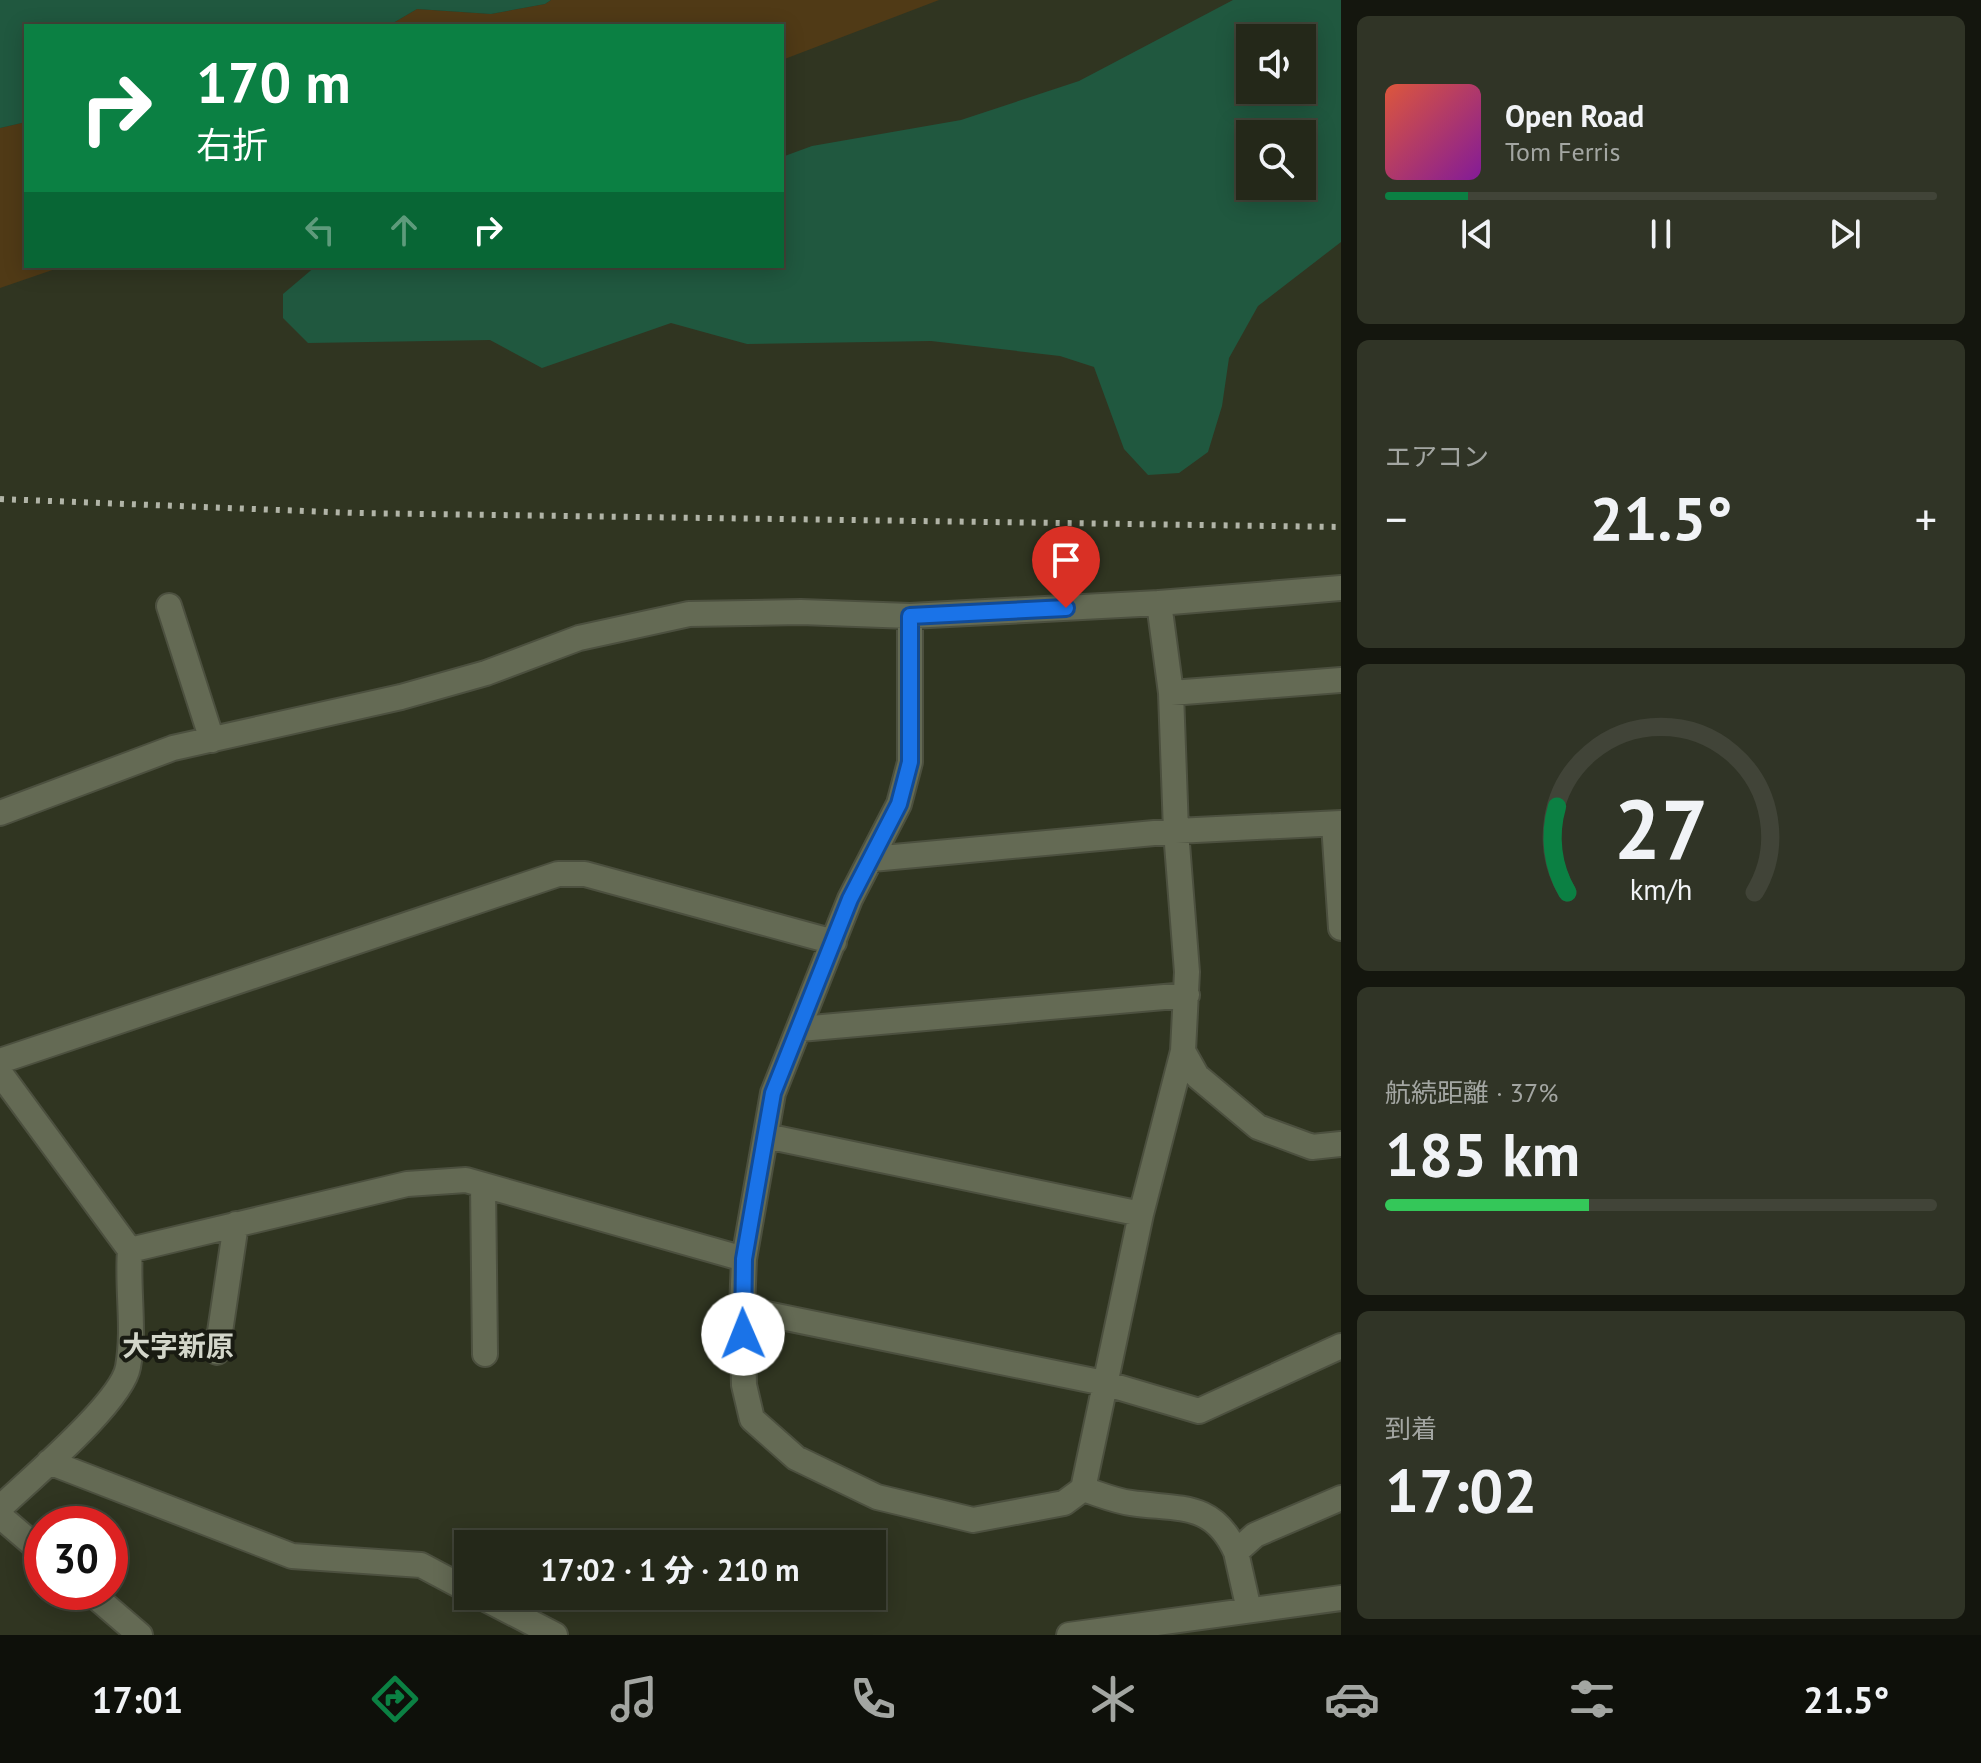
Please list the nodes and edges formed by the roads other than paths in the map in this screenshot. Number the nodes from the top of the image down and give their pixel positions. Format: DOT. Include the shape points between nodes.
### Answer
graph roads {
  1 [pos="1341,588"];
  2 [pos="1159,603"];
  3 [pos="169,606"];
  4 [pos="910,616"];
  5 [pos="1341,680"];
  6 [pos="1171,693"];
  7 [pos="212,740"];
  8 [pos="0,813"];
  9 [pos="1337,824"];
  10 [pos="1176,831"];
  11 [pos="872,859"];
  12 [pos="1341,928"];
  13 [pos="834,942"];
  14 [pos="1187,995"];
  15 [pos="800,1029"];
  16 [pos="1183,1051"];
  17 [pos="0,1061"];
  18 [pos="0,1073"];
  19 [pos="766,1136"];
  20 [pos="1341,1144"];
  21 [pos="483,1185"];
  22 [pos="1141,1214"];
  23 [pos="236,1224"];
  24 [pos="130,1250"];
  25 [pos="744,1259"];
  26 [pos="742,1309"];
  27 [pos="1341,1346"];
  28 [pos="217,1352"];
  29 [pos="485,1354"];
  30 [pos="1104,1383"];
  31 [pos="49,1462"];
  32 [pos="1083,1489"];
  33 [pos="1341,1498"];
  34 [pos="0,1508"];
  35 [pos="0,1516"];
  36 [pos="24,1537"];
  37 [pos="1236,1552"];
  38 [pos="454,1583"];
  39 [pos="1341,1598"];
  40 [pos="111,1610"];
  41 [pos="507,1610"];
  42 [pos="1249,1610"];
  43 [pos="140,1635"];
  44 [pos="555,1635"];
  45 [pos="1069,1635"];
  1 -- 2 [label="street"];
  2 -- 4 [label="street"];
  2 -- 6 [label="street"];
  3 -- 7 [label="street"];
  4 -- 7 [label="street" via="689,614 579,638 401,697"];
  4 -- 11 [label="street" via="910,762 899,804"];
  5 -- 6 [label="street"];
  6 -- 10 [label="street"];
  7 -- 8 [label="street" via="173,748"];
  9 -- 10 [label="street"];
  9 -- 12 [label="street"];
  10 -- 11 [label="street"];
  10 -- 14 [label="street"];
  11 -- 13 [label="street"];
  13 -- 15 [label="street"];
  13 -- 17 [label="street" via="585,874 558,874"];
  14 -- 15 [label="street"];
  14 -- 16 [label="street"];
  15 -- 19 [label="street" via="773,1093"];
  16 -- 20 [label="street" via="1197,1076 1258,1127 1312,1147"];
  16 -- 22 [label="street"];
  18 -- 24 [label="street"];
  19 -- 22 [label="street"];
  19 -- 25 [label="street"];
  21 -- 23 [label="street" via="466,1180 407,1184"];
  21 -- 25 [label="street"];
  21 -- 29 [label="street"];
  22 -- 30 [label="street"];
  23 -- 24 [label="street"];
  23 -- 28 [label="street"];
  24 -- 31 [label="street" via="128,1370 115,1396"];
  25 -- 26 [label="street"];
  26 -- 30 [label="street"];
  26 -- 32 [label="street" via="744,1385 752,1419 796,1458 877,1497 973,1520 1064,1503"];
  27 -- 30 [label="street" via="1199,1411"];
  30 -- 32 [label="street"];
  31 -- 34 [label="street"];
  31 -- 38 [label="street" via="292,1556 421,1565"];
  32 -- 37 [label="street" via="1127,1503 1197,1510 1227,1532"];
  33 -- 37 [label="street" via="1255,1535"];
  35 -- 36 [label="street"];
  37 -- 42 [label="street"];
  39 -- 42 [label="street"];
  40 -- 43 [label="street"];
  41 -- 44 [label="street"];
  42 -- 45 [label="street"];
}
